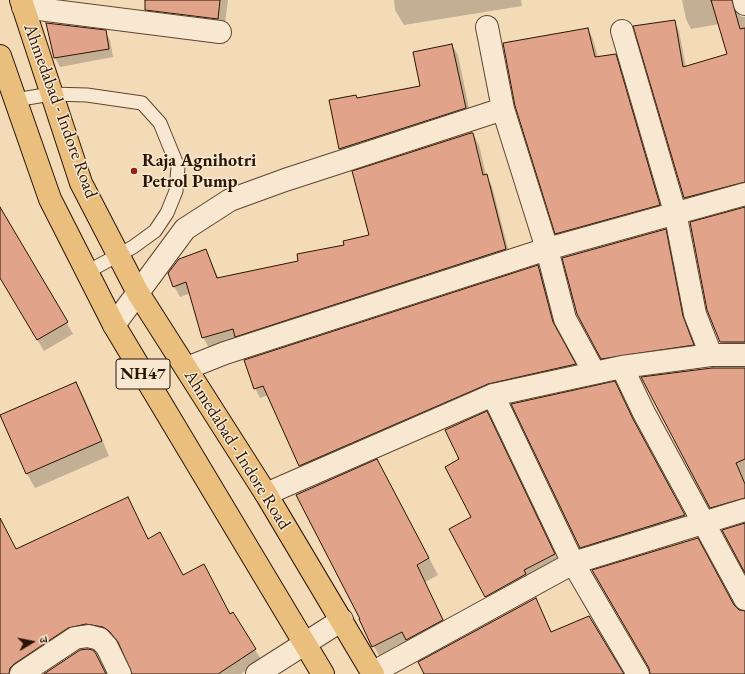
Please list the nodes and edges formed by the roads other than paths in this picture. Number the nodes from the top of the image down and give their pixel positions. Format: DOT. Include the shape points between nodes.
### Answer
graph roads {
  1 [pos="744,0"];
  2 [pos="22,4"];
  3 [pos="745,4"];
  4 [pos="487,27"];
  5 [pos="622,31"];
  6 [pos="220,32"];
  7 [pos="0,56"];
  8 [pos="51,94"];
  9 [pos="15,100"];
  10 [pos="503,110"];
  11 [pos="745,194"];
  12 [pos="675,212"];
  13 [pos="547,249"];
  14 [pos="118,255"];
  15 [pos="87,272"];
  16 [pos="138,293"];
  17 [pos="114,325"];
  18 [pos="711,355"];
  19 [pos="745,355"];
  20 [pos="622,367"];
  21 [pos="187,368"];
  22 [pos="594,372"];
  23 [pos="493,395"];
  24 [pos="266,494"];
  25 [pos="745,510"];
  26 [pos="702,522"];
  27 [pos="573,563"];
  28 [pos="745,599"];
  29 [pos="342,620"];
  30 [pos="305,643"];
  31 [pos="373,673"];
  32 [pos="21,674"];
  33 [pos="120,674"];
  34 [pos="257,674"];
  35 [pos="323,674"];
  36 [pos="638,674"];
  1 -- 3 [label="street"];
  2 -- 6 [label="street"];
  2 -- 8 [label="highway, Ahmedabad - Indore Road / NH47"];
  4 -- 10 [label="street"];
  5 -- 12 [label="street"];
  7 -- 9 [label="highway, Ahmedabad - Indore Road / NH47"];
  8 -- 9 [label="lane"];
  8 -- 14 [label="highway, Ahmedabad - Indore Road / NH47" via="81,183"];
  8 -- 14 [label="lane" via="87,95 142,103 160,123 178,167 176,191 167,213 155,231"];
  9 -- 15 [label="highway, Ahmedabad - Indore Road / NH47" via="50,199"];
  10 -- 13 [label="street"];
  10 -- 16 [label="street" via="230,200 184,229"];
  11 -- 12 [label="street"];
  12 -- 13 [label="street"];
  12 -- 18 [label="street" via="695,314"];
  13 -- 21 [label="street" via="225,353"];
  13 -- 22 [label="street" via="565,319"];
  14 -- 15 [label="lane"];
  14 -- 16 [label="highway, Ahmedabad - Indore Road / NH47"];
  15 -- 17 [label="highway, Ahmedabad - Indore Road / NH47"];
  16 -- 17 [label="street"];
  16 -- 21 [label="highway, Ahmedabad - Indore Road / NH47"];
  17 -- 30 [label="highway, Ahmedabad - Indore Road / NH47"];
  18 -- 19 [label="street"];
  18 -- 20 [label="street"];
  20 -- 22 [label="street"];
  20 -- 26 [label="street"];
  21 -- 24 [label="highway, Ahmedabad - Indore Road / NH47"];
  22 -- 23 [label="street"];
  23 -- 24 [label="street"];
  23 -- 27 [label="street"];
  24 -- 29 [label="highway, Ahmedabad - Indore Road / NH47"];
  25 -- 26 [label="street"];
  26 -- 27 [label="street"];
  26 -- 28 [label="street"];
  27 -- 31 [label="street"];
  27 -- 36 [label="street"];
  29 -- 30 [label="street"];
  29 -- 31 [label="highway, Ahmedabad - Indore Road / NH47"];
  30 -- 34 [label="street"];
  30 -- 35 [label="highway, Ahmedabad - Indore Road / NH47"];
  32 -- 33 [label="street" via="75,638 88,636 100,638"];
}
